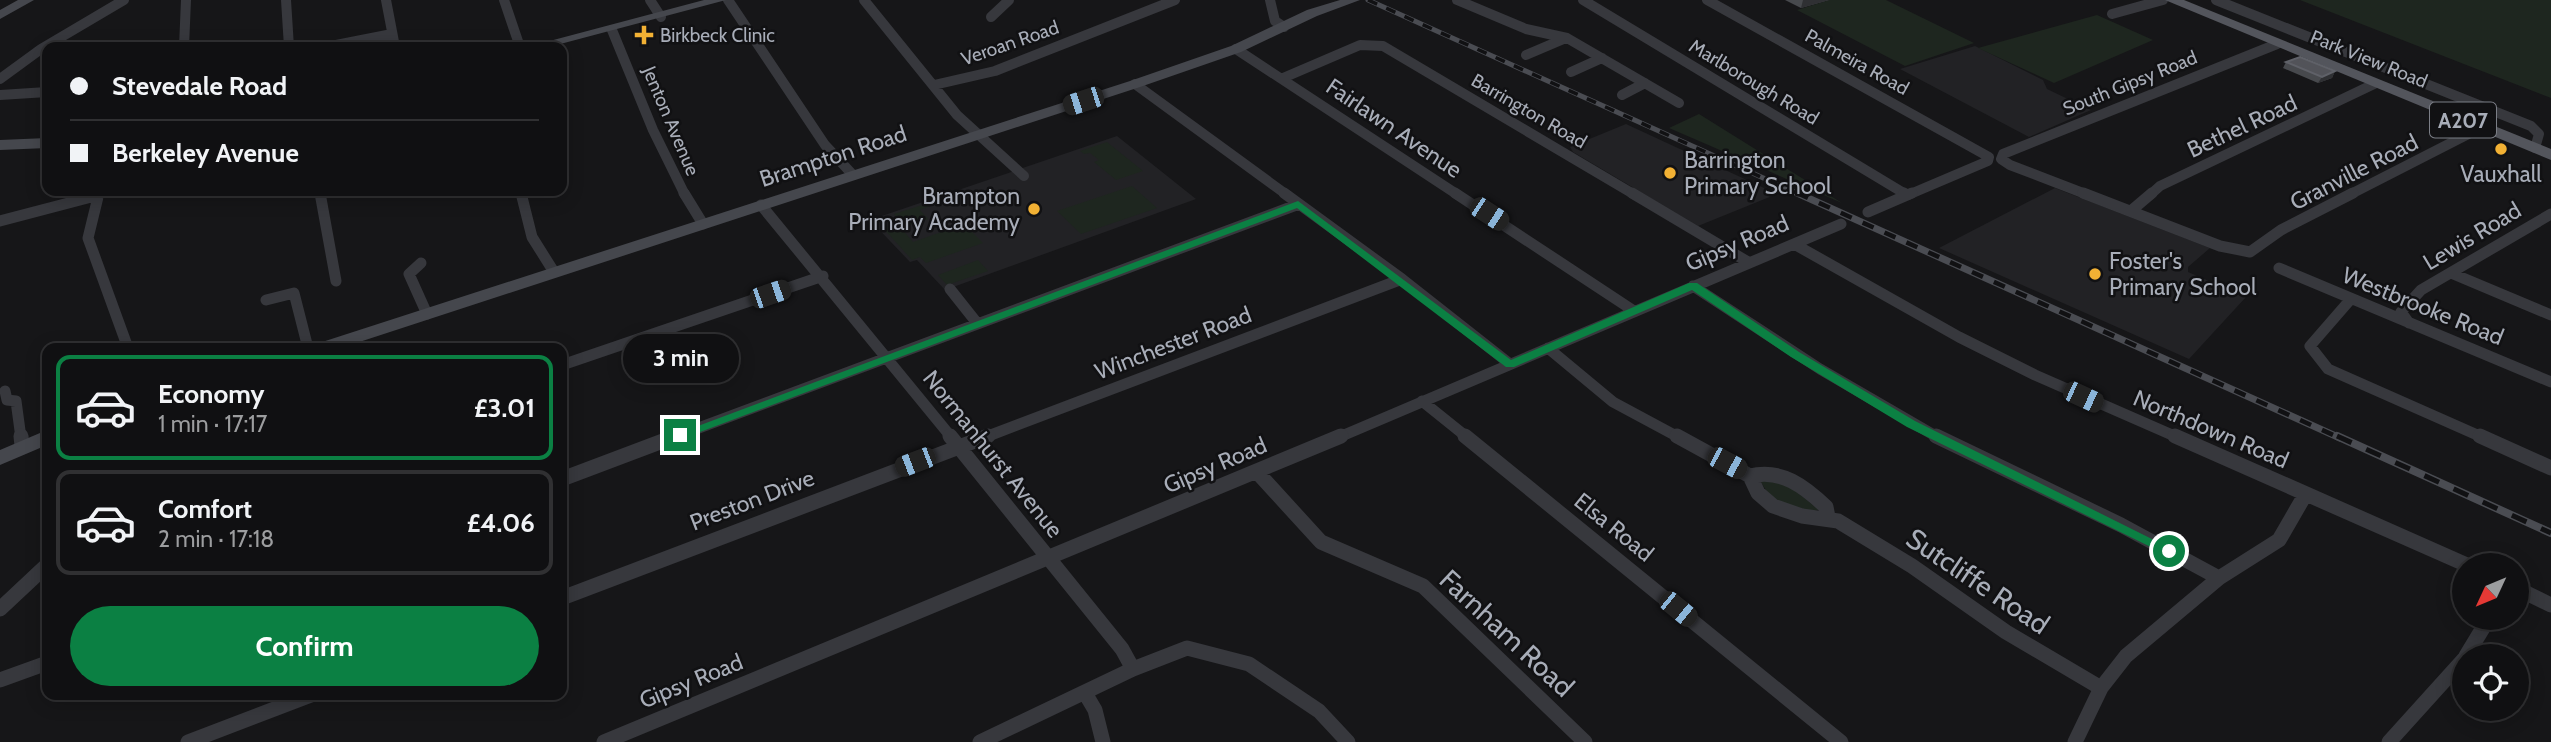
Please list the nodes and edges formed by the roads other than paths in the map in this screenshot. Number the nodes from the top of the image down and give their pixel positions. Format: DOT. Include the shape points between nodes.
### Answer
graph roads {
  1 [pos="28,0"];
  2 [pos="124,0"];
  3 [pos="186,0"];
  4 [pos="286,0"];
  5 [pos="386,0"];
  6 [pos="504,0"];
  7 [pos="650,0"];
  8 [pos="720,0"];
  9 [pos="728,0"];
  10 [pos="864,0"];
  11 [pos="1009,0"];
  12 [pos="1175,0"];
  13 [pos="1270,0"];
  14 [pos="1352,0"];
  15 [pos="1458,0"];
  16 [pos="1583,0"];
  17 [pos="1707,0"];
  18 [pos="2163,0"];
  19 [pos="2172,0"];
  20 [pos="2216,0"];
  21 [pos="2112,14"];
  22 [pos="0,15"];
  23 [pos="661,17"];
  24 [pos="991,17"];
  25 [pos="1284,27"];
  26 [pos="612,30"];
  27 [pos="392,34"];
  28 [pos="1567,38"];
  29 [pos="53,42"];
  30 [pos="184,42"];
  31 [pos="289,42"];
  32 [pos="352,42"];
  33 [pos="394,42"];
  34 [pos="518,42"];
  35 [pos="557,42"];
  36 [pos="2277,44"];
  37 [pos="42,48"];
  38 [pos="1236,49"];
  39 [pos="1526,55"];
  40 [pos="1602,58"];
  41 [pos="1571,72"];
  42 [pos="1283,78"];
  43 [pos="0,79"];
  44 [pos="1645,83"];
  45 [pos="1135,84"];
  46 [pos="934,85"];
  47 [pos="2374,85"];
  48 [pos="42,92"];
  49 [pos="0,95"];
  50 [pos="1622,95"];
  51 [pos="1670,102"];
  52 [pos="2482,127"];
  53 [pos="978,135"];
  54 [pos="42,143"];
  55 [pos="0,145"];
  56 [pos="2535,148"];
  57 [pos="2551,155"];
  58 [pos="853,175"];
  59 [pos="1024,176"];
  60 [pos="1906,195"];
  61 [pos="89,196"];
  62 [pos="99,196"];
  63 [pos="321,196"];
  64 [pos="521,196"];
  65 [pos="1298,204"];
  66 [pos="761,205"];
  67 [pos="2132,210"];
  68 [pos="1868,212"];
  69 [pos="2551,214"];
  70 [pos="0,221"];
  71 [pos="703,224"];
  72 [pos="1841,224"];
  73 [pos="1794,244"];
  74 [pos="1748,262"];
  75 [pos="421,263"];
  76 [pos="2279,268"];
  77 [pos="554,272"];
  78 [pos="2451,273"];
  79 [pos="822,276"];
  80 [pos="1402,279"];
  81 [pos="336,281"];
  82 [pos="1693,286"];
  83 [pos="950,289"];
  84 [pos="266,300"];
  85 [pos="2350,300"];
  86 [pos="1634,311"];
  87 [pos="427,314"];
  88 [pos="2551,315"];
  89 [pos="977,323"];
  90 [pos="2412,325"];
  91 [pos="126,343"];
  92 [pos="307,343"];
  93 [pos="338,343"];
  94 [pos="1548,348"];
  95 [pos="887,357"];
  96 [pos="567,363"];
  97 [pos="1510,365"];
  98 [pos="2551,382"];
  99 [pos="5,391"];
  100 [pos="1422,401"];
  101 [pos="42,439"];
  102 [pos="22,446"];
  103 [pos="960,446"];
  104 [pos="0,458"];
  105 [pos="2551,468"];
  106 [pos="1257,472"];
  107 [pos="1750,476"];
  108 [pos="567,477"];
  109 [pos="2305,495"];
  110 [pos="1828,517"];
  111 [pos="1051,558"];
  112 [pos="2452,559"];
  113 [pos="42,570"];
  114 [pos="2219,578"];
  115 [pos="2529,595"];
  116 [pos="567,596"];
  117 [pos="2551,605"];
  118 [pos="0,609"];
  119 [pos="42,665"];
  120 [pos="1133,669"];
  121 [pos="2452,672"];
  122 [pos="0,680"];
  123 [pos="2101,688"];
  124 [pos="1085,693"];
  125 [pos="298,700"];
  126 [pos="188,742"];
  127 [pos="604,742"];
  128 [pos="979,742"];
  129 [pos="1103,742"];
  130 [pos="1348,742"];
  131 [pos="1585,742"];
  132 [pos="1841,742"];
  133 [pos="2075,742"];
  134 [pos="2389,742"];
  1 -- 22 [label="street"];
  2 -- 29 [label="street"];
  3 -- 30 [label="street"];
  4 -- 31 [label="street"];
  5 -- 27 [label="street"];
  6 -- 34 [label="street"];
  7 -- 23 [label="street"];
  8 -- 23 [label="street"];
  9 -- 58 [label="street" via="825,145"];
  10 -- 46 [label="street"];
  11 -- 24 [label="street"];
  12 -- 46 [label="street, Veroan Road" via="995,71"];
  13 -- 25 [label="street" via="1275,21"];
  14 -- 25 [label="street, Brampton Road"];
  15 -- 28 [label="street" via="1525,29"];
  16 -- 60 [label="street, Marlborough Road"];
  17 -- 60 [label="street, Palmeira Road" via="1989,158"];
  18 -- 21 [label="street"];
  19 -- 36 [label="main road, Park View Road / A207"];
  20 -- 56 [label="street" via="2530,127 2539,134"];
  23 -- 26 [label="street"];
  25 -- 38 [label="street, Brampton Road"];
  26 -- 35 [label="street"];
  26 -- 71 [label="street, Jenton Avenue" via="675,177"];
  27 -- 32 [label="street"];
  27 -- 33 [label="street"];
  28 -- 39 [label="street"];
  28 -- 40 [label="street"];
  36 -- 47 [label="main road, Park View Road / A207"];
  36 -- 67 [label="street, South Gipsy Road" via="2001,155 2010,165"];
  37 -- 43 [label="street"];
  38 -- 42 [label="street, Fairlawn Avenue"];
  38 -- 45 [label="street, Brampton Road"];
  40 -- 41 [label="street"];
  40 -- 44 [label="street"];
  42 -- 74 [label="street, Barrington Road" via="1360,45 1383,46"];
  42 -- 86 [label="street, Fairlawn Avenue"];
  44 -- 50 [label="street"];
  44 -- 51 [label="street"];
  45 -- 53 [label="street, Brampton Road"];
  45 -- 65 [label="street"];
  46 -- 53 [label="street"];
  47 -- 52 [label="main road, Park View Road / A207"];
  47 -- 67 [label="street, Bethel Road" via="2160,186"];
  48 -- 49 [label="street"];
  52 -- 56 [label="main road, Park View Road / A207"];
  52 -- 67 [label="street, Granville Road" via="2281,230 2255,251 2220,246"];
  53 -- 58 [label="street, Brampton Road"];
  53 -- 59 [label="street"];
  54 -- 55 [label="street"];
  56 -- 57 [label="main road, Park View Road / A207"];
  58 -- 66 [label="street, Brampton Road"];
  60 -- 68 [label="street"];
  61 -- 70 [label="street"];
  62 -- 91 [label="street" via="88,238"];
  63 -- 81 [label="street"];
  64 -- 77 [label="street" via="532,237"];
  65 -- 80 [label="street"];
  65 -- 89 [label="street"];
  66 -- 71 [label="street, Brampton Road"];
  66 -- 79 [label="street, Normanhurst Avenue"];
  69 -- 78 [label="street, Lewis Road"];
  71 -- 77 [label="street, Brampton Road"];
  72 -- 73 [label="street, Gipsy Road"];
  73 -- 74 [label="street, Gipsy Road"];
  73 -- 109 [label="street, Northdown Road" via="2024,370"];
  74 -- 82 [label="street, Gipsy Road"];
  75 -- 87 [label="street" via="409,274"];
  76 -- 85 [label="street, Westbrooke Road"];
  77 -- 87 [label="street, Brampton Road"];
  78 -- 88 [label="street"];
  78 -- 90 [label="street, Lewis Road" via="2421,290 2401,312"];
  79 -- 95 [label="street, Normanhurst Avenue"];
  79 -- 96 [label="street"];
  80 -- 97 [label="street"];
  80 -- 103 [label="street, Winchester Road"];
  82 -- 86 [label="street, Gipsy Road"];
  82 -- 114 [label="street" via="1899,417"];
  83 -- 89 [label="street"];
  84 -- 92 [label="street" via="294,293"];
  85 -- 90 [label="street, Westbrooke Road"];
  85 -- 105 [label="street" via="2310,346 2328,369"];
  86 -- 94 [label="street, Gipsy Road"];
  87 -- 93 [label="street, Brampton Road"];
  89 -- 95 [label="street"];
  90 -- 98 [label="street, Westbrooke Road"];
  94 -- 97 [label="street, Gipsy Road"];
  94 -- 107 [label="street, Sutcliffe Road" via="1613,402"];
  95 -- 103 [label="street, Normanhurst Avenue"];
  95 -- 108 [label="street"];
  97 -- 100 [label="street, Gipsy Road"];
  99 -- 102 [label="street" via="7,400 16,401"];
  100 -- 106 [label="street, Gipsy Road"];
  100 -- 132 [label="street, Elsa Road"];
  101 -- 102 [label="street"];
  102 -- 104 [label="street"];
  103 -- 111 [label="street, Normanhurst Avenue"];
  103 -- 116 [label="street, Preston Drive"];
  106 -- 111 [label="street, Gipsy Road"];
  106 -- 131 [label="street, Farnham Road" via="1321,542 1423,586"];
  107 -- 110 [label="street, Sutcliffe Road" via="1756,490 1776,507 1800,516"];
  107 -- 110 [label="street, Sutcliffe Road" via="1792,481 1826,507"];
  109 -- 112 [label="street, Northdown Road"];
  109 -- 114 [label="street" via="2279,540"];
  110 -- 123 [label="street, Sutcliffe Road" via="1873,541 2006,632"];
  111 -- 120 [label="street, Normanhurst Avenue"];
  111 -- 127 [label="street, Gipsy Road"];
  113 -- 118 [label="street"];
  114 -- 123 [label="street" via="2126,656"];
  115 -- 117 [label="street"];
  119 -- 122 [label="street"];
  120 -- 124 [label="street"];
  120 -- 130 [label="street" via="1187,648 1249,664 1319,711"];
  121 -- 134 [label="street"];
  123 -- 133 [label="street"];
  124 -- 128 [label="street"];
  124 -- 129 [label="street" via="1095,710"];
  125 -- 126 [label="street"];
}
